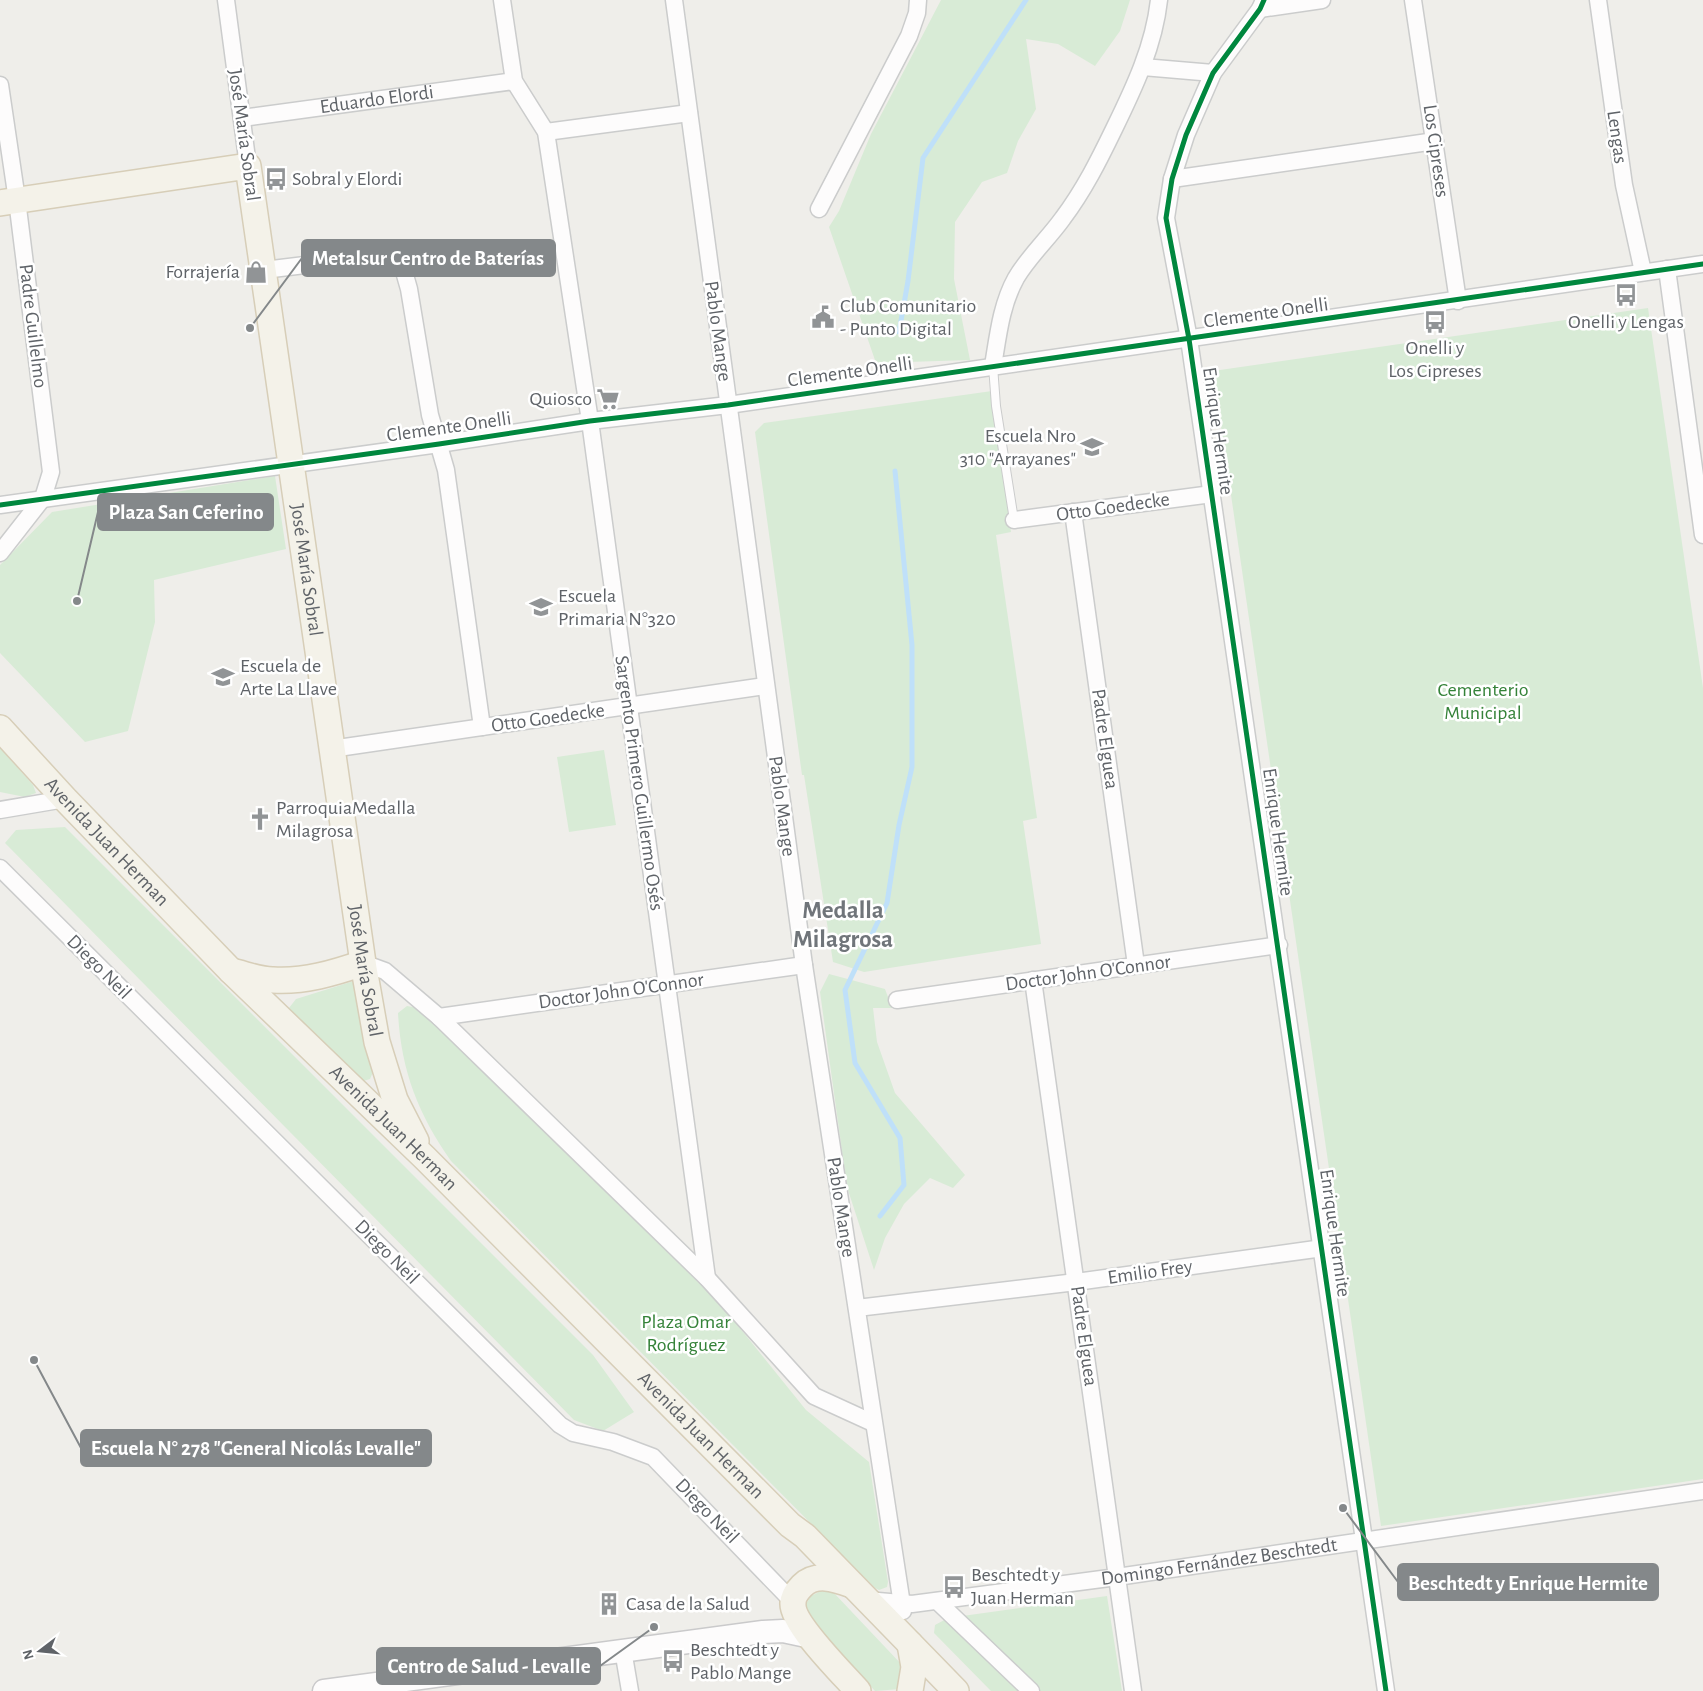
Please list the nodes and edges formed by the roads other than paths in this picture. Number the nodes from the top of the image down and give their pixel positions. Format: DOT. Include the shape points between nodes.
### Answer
graph roads {
  1 [pos="226,0"];
  2 [pos="502,0"];
  3 [pos="674,0"];
  4 [pos="918,0"];
  5 [pos="1159,0"];
  6 [pos="1322,0"];
  7 [pos="1413,0"];
  8 [pos="1598,0"];
  9 [pos="1262,5"];
  10 [pos="1143,67"];
  11 [pos="1213,73"];
  12 [pos="514,81"];
  13 [pos="0,84"];
  14 [pos="689,113"];
  15 [pos="242,118"];
  16 [pos="546,132"];
  17 [pos="1434,141"];
  18 [pos="248,166"];
  19 [pos="1172,179"];
  20 [pos="9,202"];
  21 [pos="819,209"];
  22 [pos="1703,264"];
  23 [pos="1667,269"];
  24 [pos="264,270"];
  25 [pos="1643,272"];
  26 [pos="1458,301"];
  27 [pos="1189,339"];
  28 [pos="992,366"];
  29 [pos="728,404"];
  30 [pos="590,421"];
  31 [pos="439,444"];
  32 [pos="291,463"];
  33 [pos="1212,494"];
  34 [pos="43,498"];
  35 [pos="0,505"];
  36 [pos="1073,512"];
  37 [pos="1014,520"];
  38 [pos="1703,535"];
  39 [pos="0,553"];
  40 [pos="765,686"];
  41 [pos="629,706"];
  42 [pos="482,727"];
  43 [pos="0,728"];
  44 [pos="331,749"];
  45 [pos="65,799"];
  46 [pos="0,810"];
  47 [pos="0,868"];
  48 [pos="1279,946"];
  49 [pos="363,963"];
  50 [pos="804,965"];
  51 [pos="1136,965"];
  52 [pos="231,971"];
  53 [pos="1033,980"];
  54 [pos="667,984"];
  55 [pos="897,1000"];
  56 [pos="439,1017"];
  57 [pos="425,1158"];
  58 [pos="1323,1248"];
  59 [pos="707,1278"];
  60 [pos="1076,1282"];
  61 [pos="857,1308"];
  62 [pos="873,1422"];
  63 [pos="1703,1490"];
  64 [pos="790,1525"];
  65 [pos="1364,1541"];
  66 [pos="1118,1576"];
  67 [pos="860,1593"];
  68 [pos="796,1597"];
  69 [pos="937,1601"];
  70 [pos="905,1619"];
  71 [pos="763,1632"];
  72 [pos="811,1637"];
  73 [pos="623,1650"];
  74 [pos="324,1691"];
  75 [pos="630,1691"];
  76 [pos="858,1691"];
  77 [pos="910,1691"];
  78 [pos="956,1691"];
  79 [pos="1031,1691"];
  80 [pos="1133,1691"];
  81 [pos="1386,1691"];
  1 -- 15 [label="street, José María Sobral"];
  2 -- 12 [label="street, Sargento Primero Guillermo Osés"];
  3 -- 14 [label="street, Pablo Mange"];
  4 -- 21 [label="street" via="909,36"];
  5 -- 10 [label="street"];
  6 -- 9 [label="street"];
  7 -- 17 [label="street, Los Cipreses"];
  8 -- 25 [label="street, Lengas" via="1624,185"];
  9 -- 11 [label="street, Enrique Hermite"];
  10 -- 11 [label="street"];
  10 -- 28 [label="street" via="1093,172 1063,218 1016,278 1005,303"];
  11 -- 19 [label="street, Enrique Hermite" via="1186,135"];
  12 -- 15 [label="street, Eduardo Elordi"];
  12 -- 16 [label="street, Sargento Primero Guillermo Osés"];
  13 -- 20 [label="street, Padre Guillelmo"];
  14 -- 16 [label="street"];
  14 -- 29 [label="street, Pablo Mange"];
  15 -- 18 [label="street, José María Sobral"];
  16 -- 30 [label="street, Sargento Primero Guillermo Osés"];
  17 -- 19 [label="street"];
  17 -- 26 [label="street, Los Cipreses"];
  18 -- 20 [label="main road"];
  18 -- 24 [label="main road, José María Sobral"];
  19 -- 27 [label="street, Enrique Hermite" via="1166,218"];
  20 -- 34 [label="street, Padre Guillelmo" via="51,472"];
  22 -- 23 [label="street, Clemente Onelli"];
  23 -- 25 [label="street, Clemente Onelli"];
  23 -- 38 [label="street"];
  24 -- 31 [label="street" via="378,256 391,259 403,268 430,415"];
  24 -- 32 [label="main road, José María Sobral"];
  25 -- 26 [label="street, Clemente Onelli"];
  26 -- 27 [label="street, Clemente Onelli"];
  27 -- 28 [label="street, Clemente Onelli"];
  27 -- 33 [label="street, Enrique Hermite"];
  28 -- 29 [label="street, Clemente Onelli"];
  28 -- 37 [label="lane"];
  29 -- 30 [label="street, Clemente Onelli"];
  29 -- 40 [label="street, Pablo Mange"];
  30 -- 31 [label="street, Clemente Onelli"];
  30 -- 41 [label="street, Sargento Primero Guillermo Osés"];
  31 -- 32 [label="street, Clemente Onelli"];
  31 -- 42 [label="street" via="446,470"];
  32 -- 34 [label="street, Clemente Onelli"];
  32 -- 44 [label="main road, José María Sobral"];
  33 -- 36 [label="street, Otto Goedecke"];
  33 -- 48 [label="street, Enrique Hermite"];
  34 -- 35 [label="street, Clemente Onelli"];
  34 -- 39 [label="street, Padre Guillelmo"];
  36 -- 37 [label="street, Otto Goedecke"];
  36 -- 51 [label="street, Padre Elguea"];
  40 -- 41 [label="street, Otto Goedecke"];
  40 -- 50 [label="street, Pablo Mange"];
  41 -- 42 [label="street, Otto Goedecke"];
  41 -- 54 [label="street, Sargento Primero Guillermo Osés"];
  42 -- 44 [label="street, Otto Goedecke"];
  43 -- 45 [label="main road, Avenida Juan Herman"];
  44 -- 49 [label="main road, José María Sobral"];
  45 -- 46 [label="street"];
  45 -- 52 [label="main road, Avenida Juan Herman"];
  47 -- 68 [label="street, Diego Neil" via="560,1425 573,1433 613,1442 653,1457"];
  48 -- 51 [label="street, Doctor John O'Connor"];
  48 -- 58 [label="street, Enrique Hermite"];
  49 -- 52 [label="main road" via="304,979 272,980"];
  49 -- 56 [label="street" via="385,971"];
  49 -- 57 [label="main road, José María Sobral" via="378,1042 395,1100"];
  50 -- 54 [label="street, Doctor John O'Connor"];
  50 -- 61 [label="street, Pablo Mange"];
  51 -- 53 [label="street, Doctor John O'Connor"];
  52 -- 57 [label="main road, Avenida Juan Herman"];
  53 -- 55 [label="street, Doctor John O'Connor"];
  53 -- 60 [label="street, Padre Elguea"];
  54 -- 56 [label="street, Doctor John O'Connor"];
  54 -- 59 [label="street, Sargento Primero Guillermo Osés"];
  56 -- 59 [label="street"];
  57 -- 64 [label="main road, Avenida Juan Herman"];
  58 -- 60 [label="street, Emilio Frey"];
  58 -- 65 [label="street, Enrique Hermite"];
  59 -- 62 [label="street" via="814,1396"];
  60 -- 61 [label="street, Emilio Frey"];
  60 -- 66 [label="street, Padre Elguea"];
  61 -- 62 [label="street, Pablo Mange"];
  62 -- 70 [label="street, Pablo Mange"];
  63 -- 65 [label="street, Domingo Fernández Beschtedt"];
  64 -- 67 [label="main road, Avenida Juan Herman" via="805,1536"];
  64 -- 68 [label="main road, Avenida Juan Herman" via="808,1565"];
  65 -- 66 [label="street, Domingo Fernández Beschtedt"];
  65 -- 81 [label="street, Enrique Hermite"];
  66 -- 69 [label="street, Domingo Fernández Beschtedt"];
  66 -- 80 [label="street, Padre Elguea"];
  67 -- 68 [label="main road" via="830,1578 820,1578"];
  67 -- 70 [label="main road, Avenida Juan Herman"];
  68 -- 71 [label="street" via="777,1623"];
  68 -- 72 [label="main road" via="802,1626"];
  69 -- 70 [label="street, Domingo Fernández Beschtedt"];
  69 -- 79 [label="street"];
  70 -- 77 [label="main road" via="914,1667"];
  70 -- 78 [label="main road"];
  71 -- 72 [label="street" via="783,1631"];
  71 -- 73 [label="street"];
  72 -- 76 [label="main road"];
  73 -- 74 [label="street"];
  73 -- 75 [label="street"];
}
